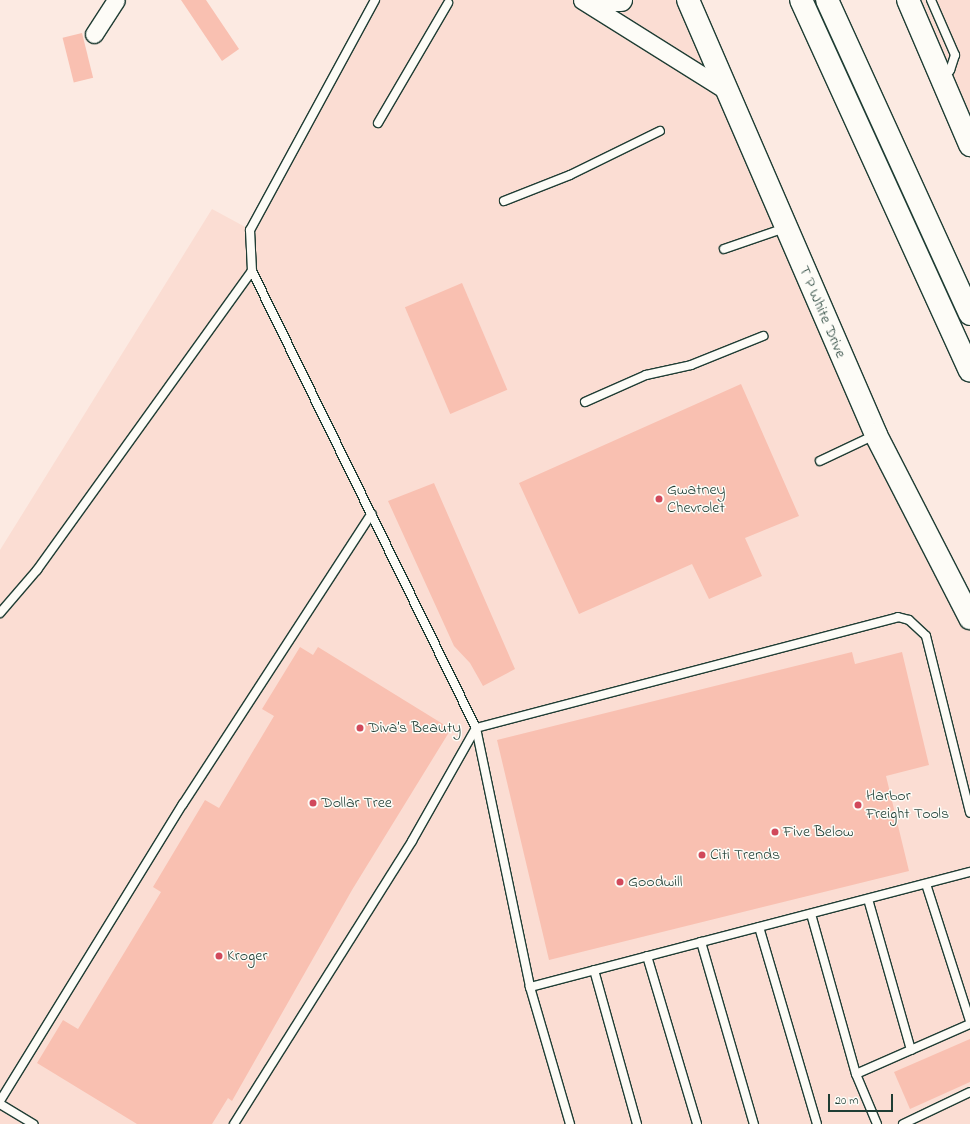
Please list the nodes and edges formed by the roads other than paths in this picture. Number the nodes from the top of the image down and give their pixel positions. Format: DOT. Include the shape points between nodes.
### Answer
graph roads {
  1 [pos="116,0"];
  2 [pos="375,0"];
  3 [pos="582,0"];
  4 [pos="604,0"];
  5 [pos="621,0"];
  6 [pos="688,0"];
  7 [pos="801,0"];
  8 [pos="827,0"];
  9 [pos="908,0"];
  10 [pos="931,0"];
  11 [pos="448,3"];
  12 [pos="94,34"];
  13 [pos="942,79"];
  14 [pos="727,91"];
  15 [pos="378,123"];
  16 [pos="660,131"];
  17 [pos="970,145"];
  18 [pos="504,202"];
  19 [pos="786,228"];
  20 [pos="724,249"];
  21 [pos="252,271"];
  22 [pos="970,314"];
  23 [pos="763,336"];
  24 [pos="970,370"];
  25 [pos="585,402"];
  26 [pos="876,434"];
  27 [pos="820,461"];
  28 [pos="371,514"];
  29 [pos="0,613"];
  30 [pos="970,618"];
  31 [pos="476,728"];
  32 [pos="970,813"];
  33 [pos="970,872"];
  34 [pos="926,884"];
  35 [pos="868,899"];
  36 [pos="811,914"];
  37 [pos="759,927"];
  38 [pos="701,942"];
  39 [pos="647,956"];
  40 [pos="594,970"];
  41 [pos="530,987"];
  42 [pos="970,1023"];
  43 [pos="911,1050"];
  44 [pos="856,1074"];
  45 [pos="970,1092"];
  46 [pos="0,1103"];
  47 [pos="33,1124"];
  48 [pos="234,1124"];
  49 [pos="570,1124"];
  50 [pos="637,1124"];
  51 [pos="697,1124"];
  52 [pos="754,1124"];
  53 [pos="817,1124"];
  54 [pos="877,1124"];
  55 [pos="903,1124"];
  1 -- 12 [label="street"];
  2 -- 21 [label="lane" via="250,230"];
  3 -- 14 [label="street"];
  4 -- 5 [label="main road"];
  6 -- 14 [label="main road, T P White Drive"];
  7 -- 24 [label="main road"];
  8 -- 22 [label="main road"];
  9 -- 13 [label="main road"];
  10 -- 13 [label="lane" via="955,54 950,70"];
  11 -- 15 [label="lane"];
  13 -- 17 [label="main road"];
  14 -- 19 [label="main road, T P White Drive"];
  16 -- 18 [label="lane" via="570,175"];
  19 -- 20 [label="lane"];
  19 -- 26 [label="main road, T P White Drive"];
  21 -- 28 [label="lane"];
  21 -- 29 [label="lane" via="37,570"];
  23 -- 25 [label="lane" via="691,365 646,375"];
  26 -- 27 [label="lane"];
  26 -- 30 [label="main road, T P White Drive"];
  28 -- 31 [label="lane"];
  28 -- 46 [label="lane" via="183,804"];
  31 -- 32 [label="lane" via="898,617 909,620 926,636"];
  31 -- 41 [label="lane"];
  31 -- 48 [label="lane" via="412,841"];
  33 -- 34 [label="lane"];
  34 -- 35 [label="lane"];
  34 -- 42 [label="lane"];
  35 -- 36 [label="lane"];
  35 -- 43 [label="lane"];
  36 -- 37 [label="lane"];
  36 -- 44 [label="lane"];
  37 -- 38 [label="lane"];
  37 -- 53 [label="lane"];
  38 -- 39 [label="lane"];
  38 -- 52 [label="lane"];
  39 -- 40 [label="lane"];
  39 -- 51 [label="lane"];
  40 -- 41 [label="lane"];
  40 -- 50 [label="lane"];
  41 -- 49 [label="lane"];
  42 -- 43 [label="lane"];
  43 -- 44 [label="lane"];
  44 -- 54 [label="lane"];
  45 -- 55 [label="lane"];
  46 -- 47 [label="lane"];
}
